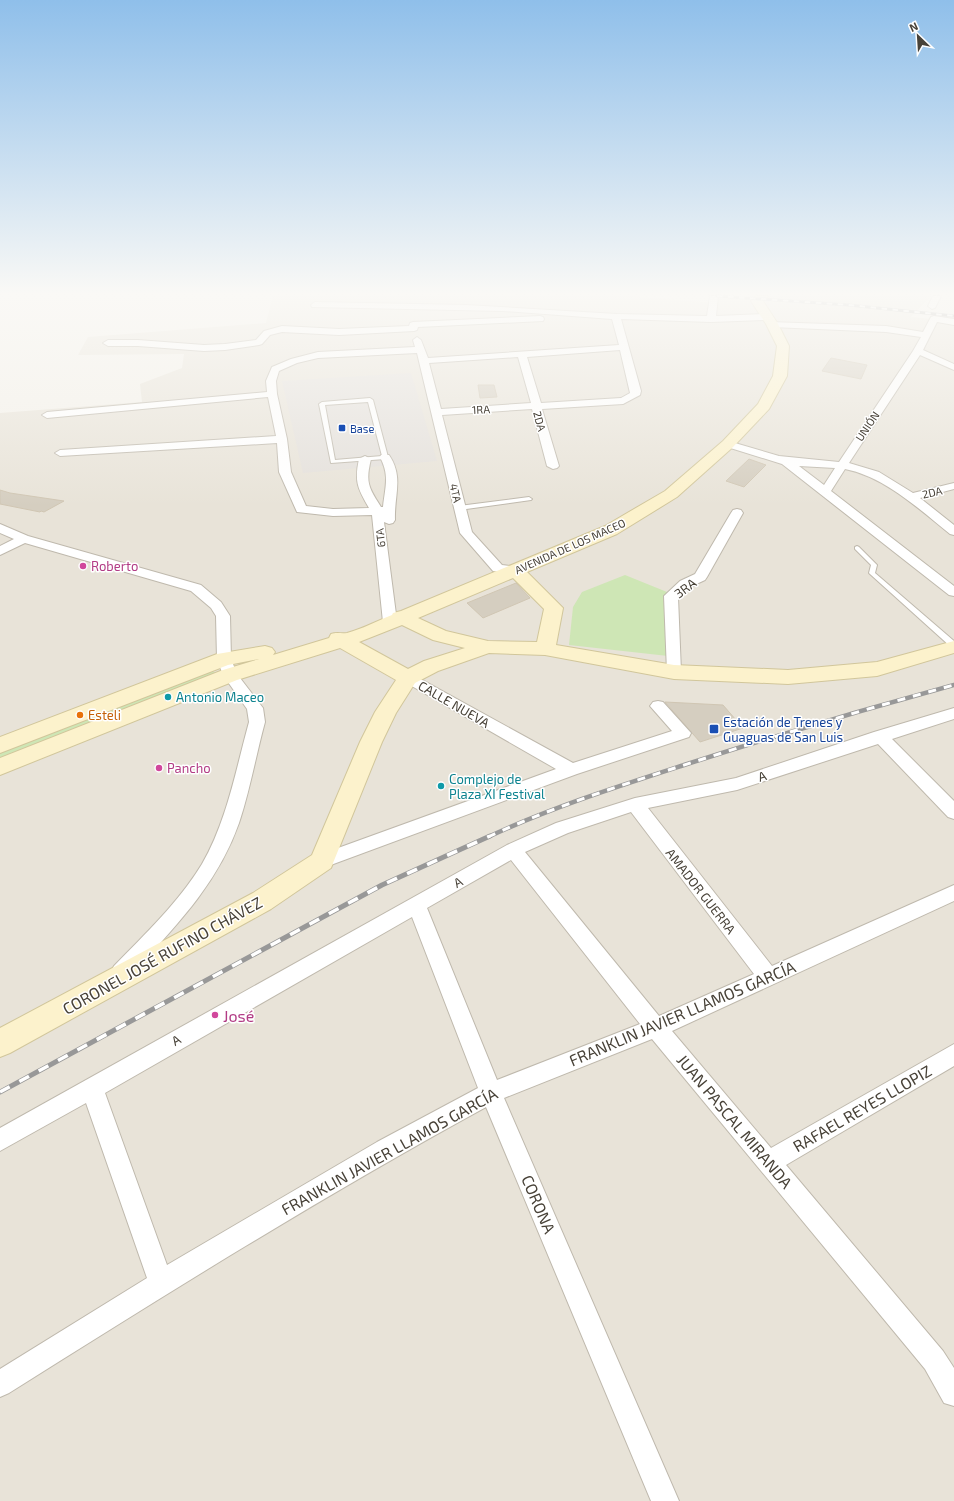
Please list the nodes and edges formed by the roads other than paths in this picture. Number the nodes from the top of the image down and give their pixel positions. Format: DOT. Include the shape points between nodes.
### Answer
graph roads {
  1 [pos="281,366"];
  2 [pos="425,366"];
  3 [pos="525,366"];
  4 [pos="629,366"];
  5 [pos="781,366"];
  6 [pos="908,366"];
  7 [pos="272,394"];
  8 [pos="536,406"];
  9 [pos="437,412"];
  10 [pos="47,415"];
  11 [pos="282,439"];
  12 [pos="728,444"];
  13 [pos="60,453"];
  14 [pos="385,457"];
  15 [pos="365,459"];
  16 [pos="786,461"];
  17 [pos="841,464"];
  18 [pos="553,466"];
  19 [pos="954,486"];
  20 [pos="825,491"];
  21 [pos="909,497"];
  22 [pos="529,499"];
  23 [pos="459,508"];
  24 [pos="382,511"];
  25 [pos="737,513"];
  26 [pos="0,528"];
  27 [pos="954,531"];
  28 [pos="24,539"];
  29 [pos="857,548"];
  30 [pos="0,551"];
  31 [pos="515,570"];
  32 [pos="954,592"];
  33 [pos="395,619"];
  34 [pos="340,639"];
  35 [pos="954,646"];
  36 [pos="488,647"];
  37 [pos="545,649"];
  38 [pos="365,653"];
  39 [pos="227,667"];
  40 [pos="674,672"];
  41 [pos="408,678"];
  42 [pos="658,706"];
  43 [pos="386,712"];
  44 [pos="954,713"];
  45 [pos="880,736"];
  46 [pos="0,745"];
  47 [pos="0,767"];
  48 [pos="571,770"];
  49 [pos="635,804"];
  50 [pos="954,812"];
  51 [pos="513,850"];
  52 [pos="322,861"];
  53 [pos="954,893"];
  54 [pos="416,904"];
  55 [pos="768,977"];
  56 [pos="109,984"];
  57 [pos="656,1028"];
  58 [pos="0,1043"];
  59 [pos="954,1054"];
  60 [pos="92,1088"];
  61 [pos="491,1093"];
  62 [pos="0,1140"];
  63 [pos="770,1162"];
  64 [pos="161,1283"];
  65 [pos="0,1384"];
  66 [pos="954,1393"];
  67 [pos="665,1501"];
  1 -- 7 [label="street" via="275,369 271,381"];
  2 -- 9 [label="street, 4TA"];
  3 -- 8 [label="street, 2DA"];
  4 -- 8 [label="street, 1RA" via="635,396 623,401"];
  5 -- 12 [label="street, AVENIDA DE LOS MACEO" via="780,376 764,406"];
  6 -- 17 [label="street, UNIÓN"];
  7 -- 10 [label="street"];
  7 -- 11 [label="street"];
  8 -- 9 [label="street, 1RA"];
  8 -- 18 [label="street, 2DA"];
  9 -- 23 [label="street, 4TA"];
  11 -- 13 [label="street"];
  11 -- 24 [label="street" via="285,472 300,509"];
  12 -- 16 [label="street"];
  12 -- 31 [label="street, AVENIDA DE LOS MACEO" via="671,494 611,530"];
  14 -- 15 [label="lane"];
  14 -- 15 [label="lane" via="370,400 322,404 333,462"];
  14 -- 24 [label="street, 6TA" via="392,466 392,487"];
  15 -- 24 [label="street, 6TA" via="363,487"];
  16 -- 17 [label="street"];
  16 -- 20 [label="street"];
  17 -- 20 [label="street, UNIÓN"];
  17 -- 21 [label="street" via="864,470"];
  19 -- 21 [label="street, 2DA"];
  20 -- 32 [label="street"];
  21 -- 27 [label="street"];
  22 -- 23 [label="lane"];
  23 -- 31 [label="street, 4TA" via="466,533 482,551 498,568"];
  24 -- 33 [label="street, 6TA"];
  25 -- 40 [label="street, 3RA" via="700,577 685,584 671,596"];
  26 -- 28 [label="street"];
  28 -- 30 [label="street"];
  28 -- 39 [label="street" via="196,588 216,604 223,616"];
  29 -- 35 [label="lane" via="874,565 872,573"];
  31 -- 33 [label="street, AVENIDA DE LOS MACEO"];
  31 -- 37 [label="street" via="554,608"];
  33 -- 34 [label="street, AVENIDA DE LOS MACEO"];
  33 -- 36 [label="street" via="440,636"];
  34 -- 38 [label="street, CALLE NUEVA"];
  34 -- 39 [label="street, AVENIDA DE LOS MACEO"];
  35 -- 40 [label="street" via="877,669 788,677"];
  36 -- 37 [label="street"];
  36 -- 41 [label="street" via="431,666"];
  37 -- 40 [label="street"];
  38 -- 41 [label="street, CALLE NUEVA"];
  38 -- 43 [label="street" via="386,684"];
  39 -- 46 [label="street, AVENIDA DE LOS MACEO"];
  39 -- 47 [label="street, AVENIDA DE LOS MACEO"];
  39 -- 56 [label="street" via="255,708 257,722 230,823 209,868 180,908"];
  41 -- 43 [label="street"];
  41 -- 48 [label="street, CALLE NUEVA"];
  42 -- 48 [label="street, CORONEL JOSÉ RUFINO CHÁVEZ" via="683,733"];
  43 -- 52 [label="street"];
  44 -- 45 [label="street, A"];
  45 -- 49 [label="street, A" via="737,784"];
  45 -- 50 [label="street"];
  48 -- 52 [label="street, CORONEL JOSÉ RUFINO CHÁVEZ"];
  49 -- 51 [label="street, A" via="562,828"];
  49 -- 55 [label="street, AMADOR GUERRA"];
  51 -- 54 [label="street, A"];
  51 -- 57 [label="street, JUAN PASCAL MIRANDA"];
  52 -- 56 [label="street, CORONEL JOSÉ RUFINO CHÁVEZ" via="262,901"];
  53 -- 55 [label="street, FRANKLIN JAVIER LLAMOS GARCÍA"];
  54 -- 60 [label="street, A"];
  54 -- 61 [label="street, CORONA"];
  55 -- 57 [label="street, FRANKLIN JAVIER LLAMOS GARCÍA"];
  56 -- 58 [label="street, CORONEL JOSÉ RUFINO CHÁVEZ"];
  57 -- 61 [label="street, FRANKLIN JAVIER LLAMOS GARCÍA"];
  57 -- 63 [label="street, JUAN PASCAL MIRANDA"];
  59 -- 63 [label="street, RAFAEL REYES LLOPIZ"];
  60 -- 62 [label="street, A"];
  60 -- 64 [label="street"];
  61 -- 64 [label="street, FRANKLIN JAVIER LLAMOS GARCÍA" via="385,1150"];
  61 -- 67 [label="street, CORONA"];
  63 -- 66 [label="street, JUAN PASCAL MIRANDA" via="934,1360"];
  64 -- 65 [label="street, FRANKLIN JAVIER LLAMOS GARCÍA"];
}
